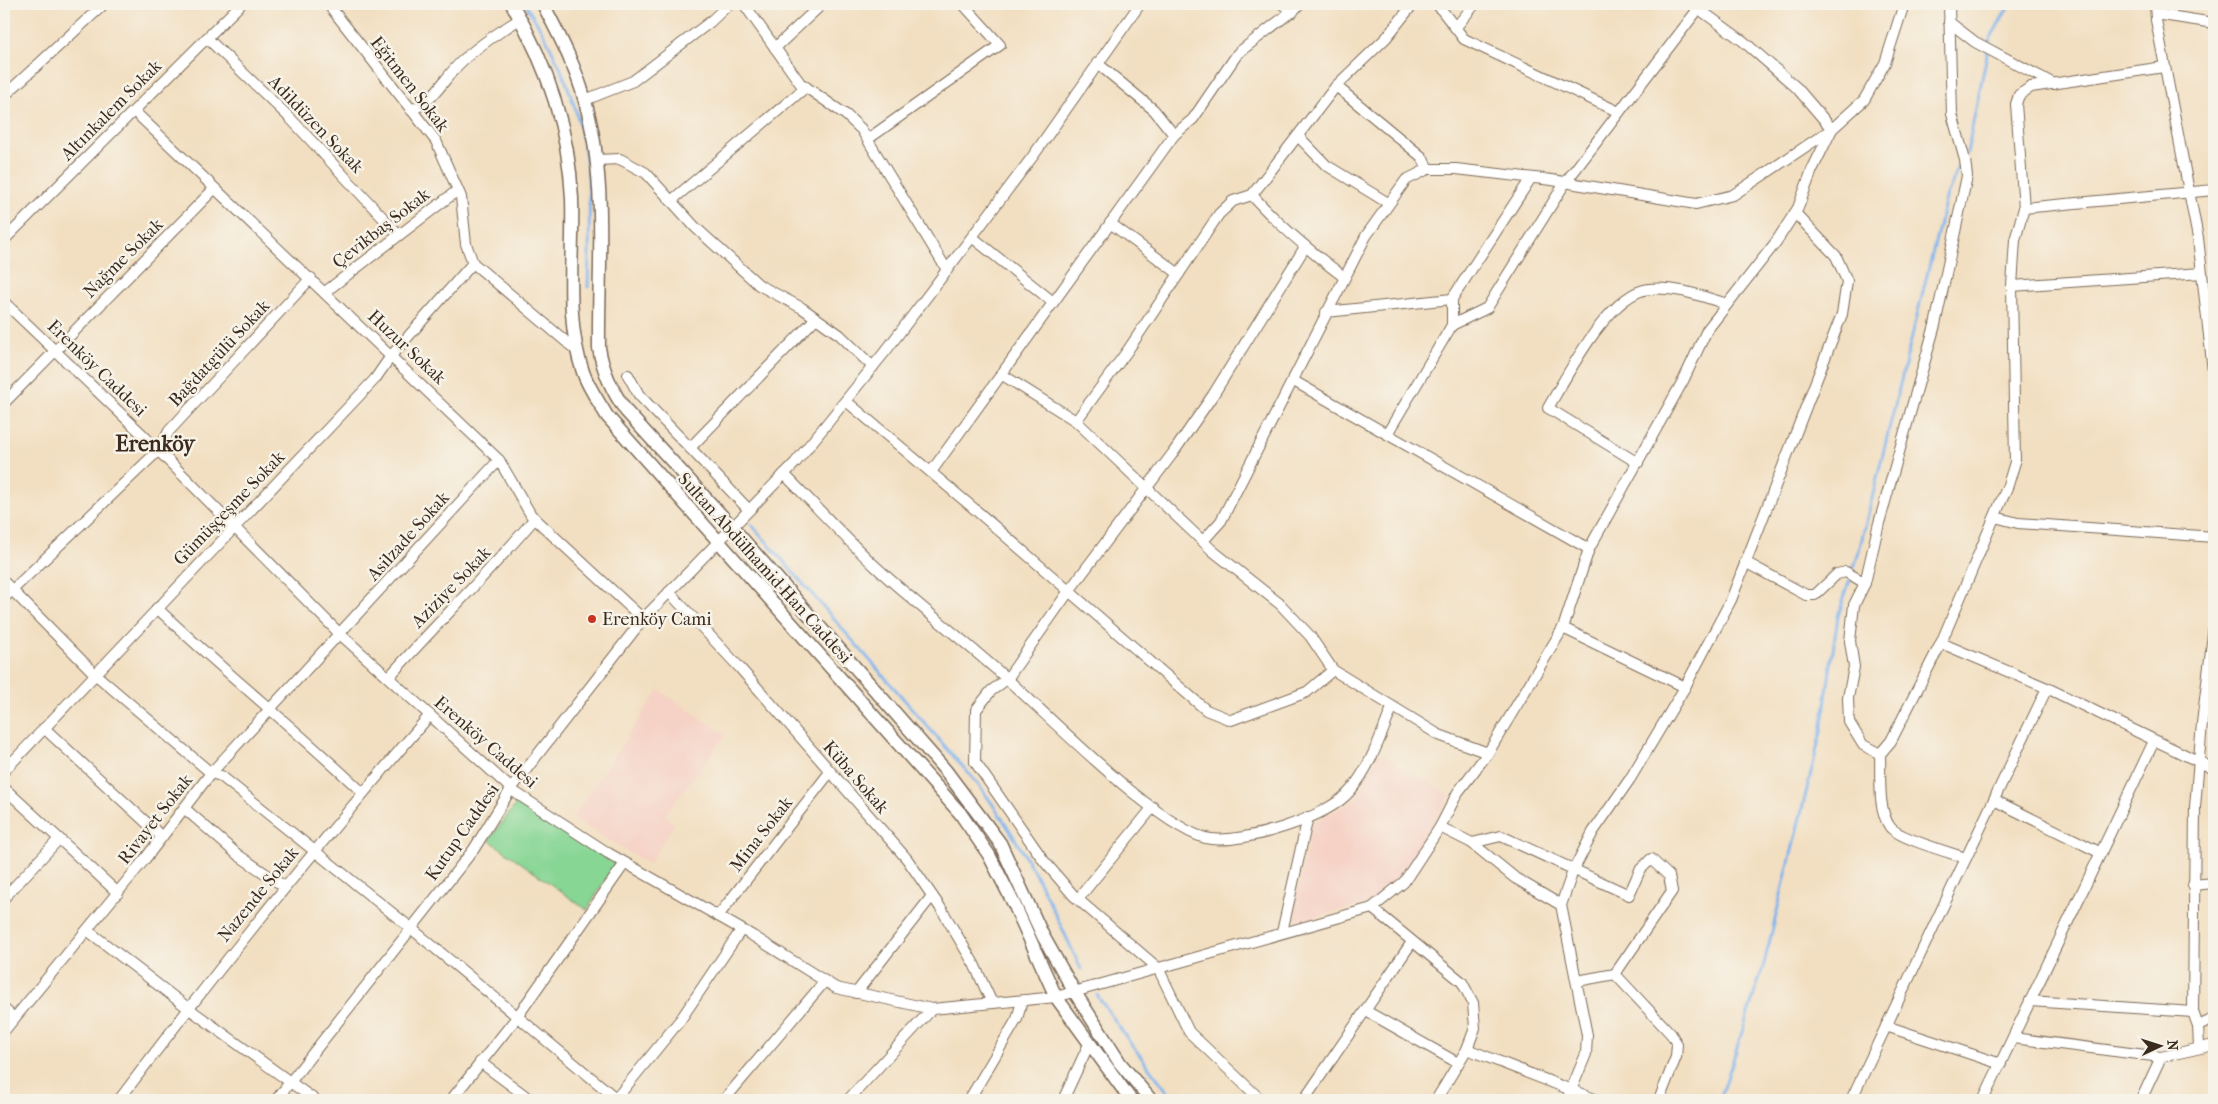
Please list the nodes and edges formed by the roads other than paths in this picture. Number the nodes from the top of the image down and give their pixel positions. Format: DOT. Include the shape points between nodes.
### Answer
graph roads {
  1 [pos="104,4"];
  2 [pos="242,4"];
  3 [pos="328,4"];
  4 [pos="512,4"];
  5 [pos="543,4"];
  6 [pos="729,4"];
  7 [pos="744,4"];
  8 [pos="822,4"];
  9 [pos="963,4"];
  10 [pos="1140,4"];
  11 [pos="1282,4"];
  12 [pos="1301,4"];
  13 [pos="1413,4"];
  14 [pos="1437,4"];
  15 [pos="1475,4"];
  16 [pos="1904,4"];
  17 [pos="1949,4"];
  18 [pos="1697,6"];
  19 [pos="2156,9"];
  20 [pos="1292,12"];
  21 [pos="520,19"];
  22 [pos="1949,22"];
  23 [pos="2214,24"];
  24 [pos="1456,27"];
  25 [pos="207,38"];
  26 [pos="775,48"];
  27 [pos="1097,63"];
  28 [pos="2164,67"];
  29 [pos="2054,84"];
  30 [pos="1336,86"];
  31 [pos="806,87"];
  32 [pos="4,96"];
  33 [pos="585,100"];
  34 [pos="411,110"];
  35 [pos="134,111"];
  36 [pos="1619,112"];
  37 [pos="1832,129"];
  38 [pos="1174,135"];
  39 [pos="1298,136"];
  40 [pos="868,139"];
  41 [pos="596,160"];
  42 [pos="1428,169"];
  43 [pos="1531,178"];
  44 [pos="1565,183"];
  45 [pos="214,188"];
  46 [pos="458,190"];
  47 [pos="2214,190"];
  48 [pos="2188,194"];
  49 [pos="1252,195"];
  50 [pos="671,202"];
  51 [pos="1388,203"];
  52 [pos="2024,208"];
  53 [pos="1795,213"];
  54 [pos="1110,223"];
  55 [pos="399,235"];
  56 [pos="972,236"];
  57 [pos="4,240"];
  58 [pos="1306,247"];
  59 [pos="473,263"];
  60 [pos="947,270"];
  61 [pos="2202,273"];
  62 [pos="1179,274"];
  63 [pos="1344,277"];
  64 [pos="311,278"];
  65 [pos="2012,286"];
  66 [pos="325,292"];
  67 [pos="1452,299"];
  68 [pos="4,302"];
  69 [pos="1053,302"];
  70 [pos="1727,304"];
  71 [pos="1326,312"];
  72 [pos="816,318"];
  73 [pos="1452,325"];
  74 [pos="54,350"];
  75 [pos="576,350"];
  76 [pos="391,356"];
  77 [pos="873,367"];
  78 [pos="1001,374"];
  79 [pos="628,375"];
  80 [pos="1292,380"];
  81 [pos="2214,380"];
  82 [pos="846,401"];
  83 [pos="4,403"];
  84 [pos="1076,421"];
  85 [pos="1387,434"];
  86 [pos="690,448"];
  87 [pos="159,450"];
  88 [pos="499,460"];
  89 [pos="1638,463"];
  90 [pos="931,472"];
  91 [pos="784,474"];
  92 [pos="1148,488"];
  93 [pos="749,510"];
  94 [pos="1995,517"];
  95 [pos="535,518"];
  96 [pos="234,526"];
  97 [pos="732,527"];
  98 [pos="2214,537"];
  99 [pos="1203,541"];
  100 [pos="718,542"];
  101 [pos="1589,549"];
  102 [pos="1746,562"];
  103 [pos="4,582"];
  104 [pos="1865,584"];
  105 [pos="12,590"];
  106 [pos="1069,591"];
  107 [pos="668,592"];
  108 [pos="4,598"];
  109 [pos="157,608"];
  110 [pos="642,619"];
  111 [pos="2214,626"];
  112 [pos="1563,628"];
  113 [pos="340,634"];
  114 [pos="1941,643"];
  115 [pos="1333,670"];
  116 [pos="95,674"];
  117 [pos="388,677"];
  118 [pos="1007,679"];
  119 [pos="1685,687"];
  120 [pos="2047,688"];
  121 [pos="1392,708"];
  122 [pos="269,710"];
  123 [pos="430,715"];
  124 [pos="44,728"];
  125 [pos="2154,741"];
  126 [pos="1488,753"];
  127 [pos="1880,754"];
  128 [pos="2200,762"];
  129 [pos="2214,769"];
  130 [pos="4,771"];
  131 [pos="830,772"];
  132 [pos="211,773"];
  133 [pos="4,788"];
  134 [pos="511,789"];
  135 [pos="363,793"];
  136 [pos="1994,800"];
  137 [pos="1153,807"];
  138 [pos="184,808"];
  139 [pos="1308,817"];
  140 [pos="1440,827"];
  141 [pos="162,837"];
  142 [pos="59,839"];
  143 [pos="1472,843"];
  144 [pos="313,851"];
  145 [pos="2101,853"];
  146 [pos="1966,858"];
  147 [pos="625,862"];
  148 [pos="1573,871"];
  149 [pos="2214,883"];
  150 [pos="2193,885"];
  151 [pos="285,887"];
  152 [pos="118,893"];
  153 [pos="932,896"];
  154 [pos="4,898"];
  155 [pos="1078,899"];
  156 [pos="1561,905"];
  157 [pos="1372,908"];
  158 [pos="718,916"];
  159 [pos="412,929"];
  160 [pos="87,930"];
  161 [pos="741,930"];
  162 [pos="1282,932"];
  163 [pos="1412,942"];
  164 [pos="1158,968"];
  165 [pos="1615,974"];
  166 [pos="825,981"];
  167 [pos="1577,982"];
  168 [pos="1074,991"];
  169 [pos="856,992"];
  170 [pos="1056,997"];
  171 [pos="1022,1001"];
  172 [pos="2030,1001"];
  173 [pos="992,1003"];
  174 [pos="188,1008"];
  175 [pos="4,1009"];
  176 [pos="932,1009"];
  177 [pos="1366,1011"];
  178 [pos="2193,1012"];
  179 [pos="517,1016"];
  180 [pos="14,1018"];
  181 [pos="2214,1019"];
  182 [pos="1886,1026"];
  183 [pos="2198,1026"];
  184 [pos="4,1031"];
  185 [pos="2013,1038"];
  186 [pos="1090,1044"];
  187 [pos="2214,1046"];
  188 [pos="2199,1047"];
  189 [pos="1467,1049"];
  190 [pos="2161,1056"];
  191 [pos="480,1062"];
  192 [pos="1458,1063"];
  193 [pos="2001,1064"];
  194 [pos="290,1082"];
  195 [pos="1569,1095"];
  196 [pos="119,1100"];
  197 [pos="276,1100"];
  198 [pos="315,1100"];
  199 [pos="451,1100"];
  200 [pos="531,1100"];
  201 [pos="616,1100"];
  202 [pos="724,1100"];
  203 [pos="848,1100"];
  204 [pos="969,1100"];
  205 [pos="1063,1100"];
  206 [pos="1132,1100"];
  207 [pos="1151,1100"];
  208 [pos="1261,1100"];
  209 [pos="1304,1100"];
  210 [pos="1436,1100"];
  211 [pos="1597,1100"];
  212 [pos="1659,1100"];
  213 [pos="1851,1100"];
  214 [pos="1983,1100"];
  215 [pos="2141,1100"];
  1 -- 32 [label="street"];
  2 -- 25 [label="street, Altınkalem Sokak"];
  3 -- 34 [label="street, Eğitmen Sokak"];
  4 -- 21 [label="main road, Sultan Abdülhamid Han Caddesi"];
  5 -- 33 [label="main road, Sultan Abdülhamid Han Caddesi"];
  6 -- 33 [label="street" via="633,80"];
  7 -- 26 [label="street"];
  8 -- 26 [label="street"];
  9 -- 40 [label="street" via="1000,45"];
  10 -- 27 [label="street, Kutup Caddesi"];
  11 -- 20 [label="street"];
  12 -- 20 [label="street"];
  13 -- 30 [label="street" via="1386,38"];
  14 -- 24 [label="street"];
  15 -- 24 [label="street"];
  16 -- 37 [label="street" via="1885,63 1864,100"];
  17 -- 22 [label="street"];
  18 -- 36 [label="street"];
  18 -- 37 [label="street" via="1797,88"];
  19 -- 23 [label="street"];
  19 -- 28 [label="street"];
  20 -- 38 [label="street" via="1238,53 1193,119"];
  21 -- 34 [label="street" via="472,53 422,106"];
  21 -- 75 [label="main road, Sultan Abdülhamid Han Caddesi" via="552,94 568,159"];
  22 -- 29 [label="street" via="1976,42"];
  22 -- 104 [label="street" via="1952,114 1967,176 1935,325"];
  24 -- 36 [label="street" via="1464,39"];
  25 -- 35 [label="street, Altınkalem Sokak"];
  25 -- 55 [label="street, Adildüzen Sokak" via="290,118"];
  26 -- 31 [label="street"];
  27 -- 38 [label="street" via="1154,110"];
  27 -- 56 [label="street, Kutup Caddesi"];
  28 -- 29 [label="street"];
  28 -- 48 [label="street"];
  29 -- 52 [label="street" via="2031,87 2019,95 2016,104"];
  30 -- 39 [label="street"];
  30 -- 42 [label="street" via="1422,157"];
  31 -- 40 [label="street" via="846,115"];
  31 -- 50 [label="street"];
  33 -- 41 [label="main road, Sultan Abdülhamid Han Caddesi"];
  34 -- 46 [label="street, Eğitmen Sokak" via="436,142"];
  35 -- 45 [label="street, Huzur Sokak"];
  35 -- 57 [label="street, Altınkalem Sokak"];
  36 -- 44 [label="street"];
  37 -- 44 [label="street" via="1733,195 1696,204"];
  37 -- 53 [label="street"];
  38 -- 54 [label="street"];
  39 -- 49 [label="street"];
  39 -- 51 [label="street" via="1326,165"];
  40 -- 60 [label="street"];
  41 -- 50 [label="street" via="620,159 646,174"];
  41 -- 97 [label="main road, Sultan Abdülhamid Han Caddesi" via="600,240 599,348 605,374 613,394 626,411"];
  42 -- 43 [label="street"];
  42 -- 51 [label="street" via="1406,180"];
  43 -- 44 [label="street"];
  43 -- 67 [label="street"];
  44 -- 73 [label="street" via="1487,308"];
  45 -- 64 [label="street, Huzur Sokak"];
  45 -- 74 [label="street, Nağme Sokak"];
  46 -- 55 [label="street, Çevikbaş Sokak"];
  46 -- 59 [label="street, Eğitmen Sokak" via="466,244"];
  47 -- 48 [label="street"];
  48 -- 52 [label="street"];
  48 -- 61 [label="street"];
  49 -- 58 [label="street"];
  49 -- 62 [label="street" via="1233,201 1219,214"];
  50 -- 72 [label="street" via="759,285"];
  51 -- 63 [label="street"];
  52 -- 65 [label="street" via="2015,240"];
  53 -- 70 [label="street"];
  53 -- 102 [label="street" via="1836,256 1846,282 1842,314"];
  54 -- 62 [label="street"];
  54 -- 69 [label="street"];
  55 -- 66 [label="street, Çevikbaş Sokak"];
  56 -- 60 [label="street, Kutup Caddesi"];
  56 -- 69 [label="street"];
  58 -- 63 [label="street"];
  58 -- 92 [label="street" via="1213,395"];
  59 -- 75 [label="street"];
  59 -- 76 [label="street, Gümüşçeşme Sokak"];
  60 -- 77 [label="street, Kutup Caddesi"];
  61 -- 65 [label="street"];
  61 -- 81 [label="street"];
  62 -- 84 [label="street"];
  63 -- 71 [label="street"];
  64 -- 66 [label="street, Huzur Sokak"];
  64 -- 87 [label="street, Bağdatgülü Sokak" via="170,431"];
  65 -- 94 [label="street" via="2015,462"];
  66 -- 76 [label="street, Huzur Sokak"];
  67 -- 71 [label="street"];
  67 -- 73 [label="street"];
  68 -- 74 [label="street, Erenköy Caddesi"];
  69 -- 78 [label="street"];
  70 -- 89 [label="street" via="1707,330"];
  70 -- 89 [label="street" via="1674,289 1647,289 1625,298 1612,310 1548,408"];
  71 -- 80 [label="street"];
  72 -- 77 [label="street" via="840,335"];
  72 -- 86 [label="street"];
  73 -- 85 [label="street"];
  74 -- 83 [label="street, Nağme Sokak"];
  74 -- 87 [label="street, Erenköy Caddesi"];
  75 -- 100 [label="main road, Sultan Abdülhamid Han Caddesi" via="584,375 607,416"];
  76 -- 88 [label="street, Huzur Sokak"];
  76 -- 96 [label="street, Gümüşçeşme Sokak" via="375,379"];
  77 -- 82 [label="street, Kutup Caddesi"];
  78 -- 84 [label="street"];
  78 -- 90 [label="street"];
  79 -- 86 [label="street" via="640,394"];
  80 -- 85 [label="street"];
  80 -- 99 [label="street" via="1221,521"];
  82 -- 90 [label="street"];
  82 -- 91 [label="street, Kutup Caddesi"];
  84 -- 92 [label="street"];
  85 -- 101 [label="street"];
  86 -- 93 [label="street"];
  87 -- 96 [label="street, Erenköy Caddesi"];
  87 -- 105 [label="street, Bağdatgülü Sokak"];
  88 -- 95 [label="street, Huzur Sokak"];
  88 -- 113 [label="street, Asilzade Sokak"];
  89 -- 101 [label="street"];
  90 -- 106 [label="street"];
  91 -- 93 [label="street, Kutup Caddesi"];
  91 -- 118 [label="street" via="876,567"];
  92 -- 99 [label="street"];
  92 -- 106 [label="street"];
  93 -- 97 [label="street, Kutup Caddesi"];
  94 -- 98 [label="street" via="2018,523"];
  94 -- 114 [label="street"];
  95 -- 110 [label="street, Huzur Sokak"];
  95 -- 117 [label="street, Aziziye Sokak"];
  96 -- 109 [label="street, Gümüşçeşme Sokak"];
  96 -- 113 [label="street, Erenköy Caddesi"];
  97 -- 100 [label="street, Kutup Caddesi"];
  97 -- 168 [label="main road, Sultan Abdülhamid Han Caddesi" via="946,771 1000,843 1043,936"];
  99 -- 115 [label="street" via="1280,604 1310,636"];
  100 -- 107 [label="street, Kutup Caddesi"];
  100 -- 170 [label="main road, Sultan Abdülhamid Han Caddesi" via="960,813 989,855"];
  101 -- 112 [label="street"];
  102 -- 104 [label="street" via="1811,596 1837,574 1850,574"];
  102 -- 119 [label="street" via="1731,600"];
  103 -- 105 [label="street"];
  104 -- 127 [label="street" via="1854,605 1850,641 1854,667 1848,698 1850,722 1863,745"];
  105 -- 108 [label="street, Bağdatgülü Sokak"];
  105 -- 116 [label="street"];
  106 -- 115 [label="street" via="1206,710 1231,720 1308,692"];
  106 -- 118 [label="street"];
  107 -- 110 [label="street, Kutup Caddesi"];
  107 -- 131 [label="street, Küba Sokak" via="739,667"];
  109 -- 116 [label="street, Gümüşçeşme Sokak"];
  109 -- 122 [label="street"];
  110 -- 134 [label="street, Kutup Caddesi"];
  111 -- 128 [label="street"];
  112 -- 119 [label="street"];
  112 -- 126 [label="street"];
  113 -- 117 [label="street, Erenköy Caddesi"];
  113 -- 122 [label="street, Rivayet Sokak"];
  114 -- 120 [label="street"];
  114 -- 127 [label="street" via="1891,741"];
  115 -- 121 [label="street"];
  116 -- 124 [label="street, Gümüşçeşme Sokak"];
  116 -- 132 [label="street"];
  117 -- 123 [label="street, Erenköy Caddesi"];
  118 -- 137 [label="street"];
  118 -- 155 [label="street" via="991,691 976,710 975,762 1044,861"];
  119 -- 148 [label="street" via="1630,779 1593,832"];
  120 -- 125 [label="street"];
  120 -- 136 [label="street"];
  121 -- 126 [label="street" via="1439,735"];
  121 -- 139 [label="street" via="1372,755 1350,792"];
  122 -- 132 [label="street, Rivayet Sokak"];
  122 -- 135 [label="street" via="297,730"];
  123 -- 134 [label="street, Erenköy Caddesi"];
  123 -- 135 [label="street, Nazende Sokak"];
  124 -- 130 [label="street, Gümüşçeşme Sokak"];
  124 -- 141 [label="street"];
  125 -- 128 [label="street"];
  125 -- 145 [label="street"];
  126 -- 140 [label="street" via="1458,792"];
  127 -- 146 [label="street" via="1885,816 1891,828"];
  128 -- 129 [label="street"];
  128 -- 150 [label="street"];
  131 -- 153 [label="street, Küba Sokak" via="906,859"];
  131 -- 158 [label="street, Mina Sokak"];
  132 -- 138 [label="street, Rivayet Sokak"];
  132 -- 144 [label="street" via="221,776"];
  133 -- 142 [label="street"];
  134 -- 147 [label="street, Erenköy Caddesi"];
  134 -- 159 [label="street, Kutup Caddesi" via="474,849"];
  135 -- 144 [label="street, Nazende Sokak"];
  136 -- 145 [label="street"];
  136 -- 146 [label="street"];
  137 -- 139 [label="street" via="1179,826 1210,839 1243,839"];
  137 -- 155 [label="street"];
  138 -- 141 [label="street, Rivayet Sokak"];
  138 -- 151 [label="street" via="238,855"];
  139 -- 162 [label="street"];
  140 -- 143 [label="street"];
  140 -- 157 [label="street" via="1404,882"];
  141 -- 152 [label="street, Rivayet Sokak"];
  142 -- 152 [label="street"];
  142 -- 154 [label="street"];
  143 -- 148 [label="street" via="1501,836"];
  143 -- 156 [label="street" via="1515,878"];
  144 -- 151 [label="street, Nazende Sokak"];
  144 -- 159 [label="street"];
  145 -- 172 [label="street"];
  146 -- 182 [label="street"];
  147 -- 158 [label="street, Erenköy Caddesi"];
  147 -- 179 [label="street"];
  148 -- 156 [label="street"];
  148 -- 165 [label="street" via="1629,895 1640,870 1651,859 1669,876 1672,891"];
  149 -- 150 [label="street"];
  150 -- 178 [label="street"];
  151 -- 174 [label="street, Nazende Sokak"];
  152 -- 160 [label="street, Rivayet Sokak"];
  153 -- 169 [label="street"];
  153 -- 173 [label="street, Küba Sokak" via="974,964"];
  155 -- 164 [label="street"];
  156 -- 167 [label="street"];
  157 -- 162 [label="street, Erenköy Caddesi"];
  157 -- 163 [label="street"];
  158 -- 161 [label="street, Erenköy Caddesi"];
  159 -- 179 [label="street"];
  159 -- 194 [label="street, Kutup Caddesi"];
  160 -- 174 [label="street"];
  160 -- 180 [label="street, Rivayet Sokak"];
  161 -- 166 [label="street, Erenköy Caddesi"];
  161 -- 201 [label="street" via="681,1019"];
  162 -- 164 [label="street, Erenköy Caddesi"];
  163 -- 177 [label="street"];
  163 -- 189 [label="street" via="1462,982 1473,1003 1475,1028"];
  164 -- 168 [label="street, Erenköy Caddesi"];
  164 -- 208 [label="street" via="1188,1032"];
  165 -- 167 [label="street"];
  165 -- 212 [label="street" via="1677,1044 1676,1057"];
  166 -- 169 [label="street, Erenköy Caddesi" via="836,988"];
  166 -- 202 [label="street"];
  167 -- 195 [label="street" via="1587,1035 1586,1054"];
  168 -- 170 [label="street, Erenköy Caddesi"];
  168 -- 207 [label="main road, Sultan Abdülhamid Han Caddesi" via="1120,1063"];
  169 -- 176 [label="street, Erenköy Caddesi"];
  170 -- 171 [label="street, Erenköy Caddesi"];
  170 -- 186 [label="main road, Sultan Abdülhamid Han Caddesi"];
  171 -- 173 [label="street, Erenköy Caddesi"];
  171 -- 204 [label="street" via="1017,1019"];
  172 -- 178 [label="street"];
  172 -- 185 [label="street"];
  173 -- 176 [label="street, Erenköy Caddesi"];
  174 -- 194 [label="street"];
  174 -- 196 [label="street, Nazende Sokak"];
  175 -- 180 [label="street"];
  176 -- 203 [label="street"];
  177 -- 192 [label="street"];
  177 -- 209 [label="street"];
  178 -- 183 [label="street"];
  179 -- 191 [label="street"];
  179 -- 201 [label="street"];
  180 -- 184 [label="street, Rivayet Sokak"];
  181 -- 183 [label="street"];
  182 -- 193 [label="street"];
  182 -- 213 [label="street"];
  183 -- 188 [label="street"];
  185 -- 190 [label="street"];
  185 -- 193 [label="street"];
  186 -- 205 [label="street"];
  186 -- 206 [label="main road, Sultan Abdülhamid Han Caddesi"];
  187 -- 188 [label="street"];
  188 -- 190 [label="street"];
  189 -- 192 [label="street"];
  189 -- 195 [label="street"];
  190 -- 215 [label="street"];
  191 -- 199 [label="street"];
  191 -- 200 [label="street"];
  192 -- 210 [label="street"];
  193 -- 214 [label="street"];
  194 -- 197 [label="street, Kutup Caddesi"];
  194 -- 198 [label="street"];
  195 -- 211 [label="street"];
}
